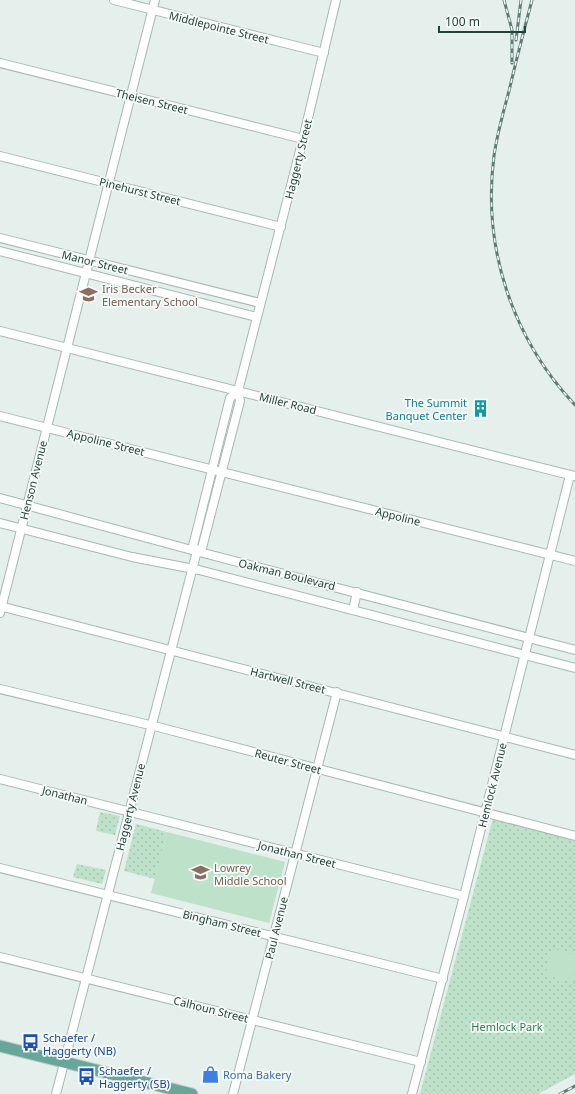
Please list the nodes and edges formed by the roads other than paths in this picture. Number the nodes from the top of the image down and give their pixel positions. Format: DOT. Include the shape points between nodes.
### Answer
graph roads {
  1 [pos="114,0"];
  2 [pos="155,0"];
  3 [pos="336,0"];
  4 [pos="152,10"];
  5 [pos="324,53"];
  6 [pos="0,63"];
  7 [pos="130,96"];
  8 [pos="303,139"];
  9 [pos="0,156"];
  10 [pos="108,183"];
  11 [pos="281,227"];
  12 [pos="0,238"];
  13 [pos="0,251"];
  14 [pos="88,260"];
  15 [pos="85,272"];
  16 [pos="260,303"];
  17 [pos="256,317"];
  18 [pos="0,331"];
  19 [pos="66,348"];
  20 [pos="238,391"];
  21 [pos="0,416"];
  22 [pos="223,426"];
  23 [pos="46,427"];
  24 [pos="233,428"];
  25 [pos="212,469"];
  26 [pos="222,472"];
  27 [pos="573,476"];
  28 [pos="0,498"];
  29 [pos="27,505"];
  30 [pos="203,507"];
  31 [pos="212,510"];
  32 [pos="0,523"];
  33 [pos="21,529"];
  34 [pos="197,551"];
  35 [pos="550,555"];
  36 [pos="575,561"];
  37 [pos="193,568"];
  38 [pos="357,592"];
  39 [pos="1,608"];
  40 [pos="353,610"];
  41 [pos="529,638"];
  42 [pos="171,650"];
  43 [pos="575,650"];
  44 [pos="525,654"];
  45 [pos="575,668"];
  46 [pos="0,689"];
  47 [pos="337,692"];
  48 [pos="151,726"];
  49 [pos="504,736"];
  50 [pos="575,755"];
  51 [pos="317,769"];
  52 [pos="0,779"];
  53 [pos="130,811"];
  54 [pos="485,812"];
  55 [pos="575,836"];
  56 [pos="296,853"];
  57 [pos="0,868"];
  58 [pos="108,895"];
  59 [pos="464,896"];
  60 [pos="274,936"];
  61 [pos="0,957"];
  62 [pos="86,978"];
  63 [pos="443,979"];
  64 [pos="253,1020"];
  65 [pos="0,1046"];
  66 [pos="64,1062"];
  67 [pos="421,1062"];
  68 [pos="56,1094"];
  69 [pos="192,1094"];
  70 [pos="233,1094"];
  71 [pos="412,1094"];
  1 -- 4 [label="street, Middlepointe Street"];
  2 -- 4 [label="street"];
  3 -- 5 [label="street, Haggerty Street"];
  4 -- 5 [label="street, Middlepointe Street"];
  4 -- 7 [label="street"];
  5 -- 8 [label="street, Haggerty Street"];
  6 -- 7 [label="street, Theisen Street"];
  7 -- 8 [label="street, Theisen Street"];
  7 -- 10 [label="street"];
  8 -- 11 [label="street, Haggerty Street"];
  9 -- 10 [label="street, Pinehurst Street"];
  10 -- 11 [label="street, Pinehurst Street"];
  10 -- 14 [label="street"];
  11 -- 16 [label="street, Haggerty Street"];
  12 -- 14 [label="street, Manor Street"];
  13 -- 15 [label="street, Manor Street"];
  14 -- 15 [label="street"];
  14 -- 16 [label="street, Manor Street"];
  15 -- 17 [label="street, Manor Street"];
  15 -- 19 [label="street, Henson Avenue"];
  16 -- 17 [label="street, Haggerty Street"];
  17 -- 20 [label="street, Haggerty Avenue"];
  18 -- 19 [label="street, Miller Road"];
  19 -- 20 [label="street, Miller Road"];
  19 -- 23 [label="street, Henson Avenue"];
  20 -- 22 [label="street, Haggerty Avenue" via="230,398"];
  20 -- 24 [label="street, Haggerty Avenue" via="240,402"];
  20 -- 27 [label="street, Miller Road"];
  21 -- 23 [label="street, Appoline Street"];
  22 -- 24 [label="street"];
  22 -- 25 [label="street, Haggerty Avenue"];
  23 -- 25 [label="street, Appoline Street"];
  23 -- 29 [label="street, Henson Avenue"];
  24 -- 26 [label="street, Haggerty Avenue"];
  25 -- 26 [label="street, Appoline Street"];
  25 -- 30 [label="street, Haggerty Avenue"];
  26 -- 31 [label="street, Haggerty Avenue"];
  26 -- 35 [label="street, Appoline"];
  27 -- 35 [label="street, Hemlock Avenue"];
  28 -- 29 [label="street, Oakman Boulevard"];
  29 -- 33 [label="street, Henson Avenue"];
  29 -- 34 [label="street, Oakman Boulevard"];
  30 -- 31 [label="street"];
  30 -- 34 [label="street, Haggerty Avenue" via="193,546"];
  31 -- 34 [label="street, Haggerty Avenue" via="202,548"];
  32 -- 33 [label="street, Oakman Boulevard"];
  33 -- 37 [label="street, Oakman Boulevard" via="132,557"];
  33 -- 39 [label="street, Henson Avenue"];
  34 -- 37 [label="street, Haggerty Avenue"];
  34 -- 38 [label="street, Oakman Boulevard"];
  35 -- 36 [label="street, Appoline"];
  35 -- 41 [label="street, Hemlock Avenue"];
  37 -- 40 [label="street, Oakman Boulevard"];
  37 -- 42 [label="street, Haggerty Avenue"];
  38 -- 40 [label="street"];
  38 -- 41 [label="street, Oakman Boulevard"];
  39 -- 42 [label="street, Hartwell Street"];
  40 -- 44 [label="street, Oakman Boulevard"];
  41 -- 43 [label="street, Oakman Boulevard"];
  41 -- 44 [label="street, Hemlock Avenue"];
  42 -- 47 [label="street, Hartwell Street"];
  42 -- 48 [label="street, Haggerty Avenue"];
  44 -- 45 [label="street, Oakman Boulevard"];
  44 -- 49 [label="street, Hemlock Avenue"];
  46 -- 48 [label="street, Reuter Street"];
  47 -- 49 [label="street, Hartwell Street"];
  47 -- 51 [label="street, Paul Avenue"];
  48 -- 51 [label="street, Reuter Street"];
  48 -- 53 [label="street, Haggerty Avenue"];
  49 -- 50 [label="street, Hartwell Street"];
  49 -- 54 [label="street, Hemlock Avenue"];
  51 -- 54 [label="street, Reuter Street"];
  51 -- 56 [label="street, Paul Avenue"];
  52 -- 53 [label="street, Jonathan"];
  53 -- 56 [label="street, Jonathan Street"];
  53 -- 58 [label="street, Haggerty Avenue"];
  54 -- 55 [label="street, Reuter Street"];
  54 -- 59 [label="street, Hemlock Avenue"];
  56 -- 59 [label="street, Jonathan Street"];
  56 -- 60 [label="street, Paul Avenue"];
  57 -- 58 [label="street, Bingham Street"];
  58 -- 60 [label="street, Bingham Street"];
  58 -- 62 [label="street, Haggerty Avenue"];
  59 -- 63 [label="street, Hemlock Avenue"];
  60 -- 63 [label="street, Bingham Street"];
  60 -- 64 [label="street, Paul Avenue"];
  61 -- 62 [label="street, Calhoun Street"];
  62 -- 64 [label="street, Calhoun Street"];
  62 -- 66 [label="street, Haggerty Avenue"];
  63 -- 67 [label="street, Hemlock Avenue"];
  64 -- 67 [label="street, Calhoun Street"];
  64 -- 70 [label="street, Paul Avenue"];
  65 -- 66 [label="main road"];
  66 -- 68 [label="street"];
  66 -- 69 [label="main road"];
  67 -- 71 [label="street, Hemlock Avenue"];
}
